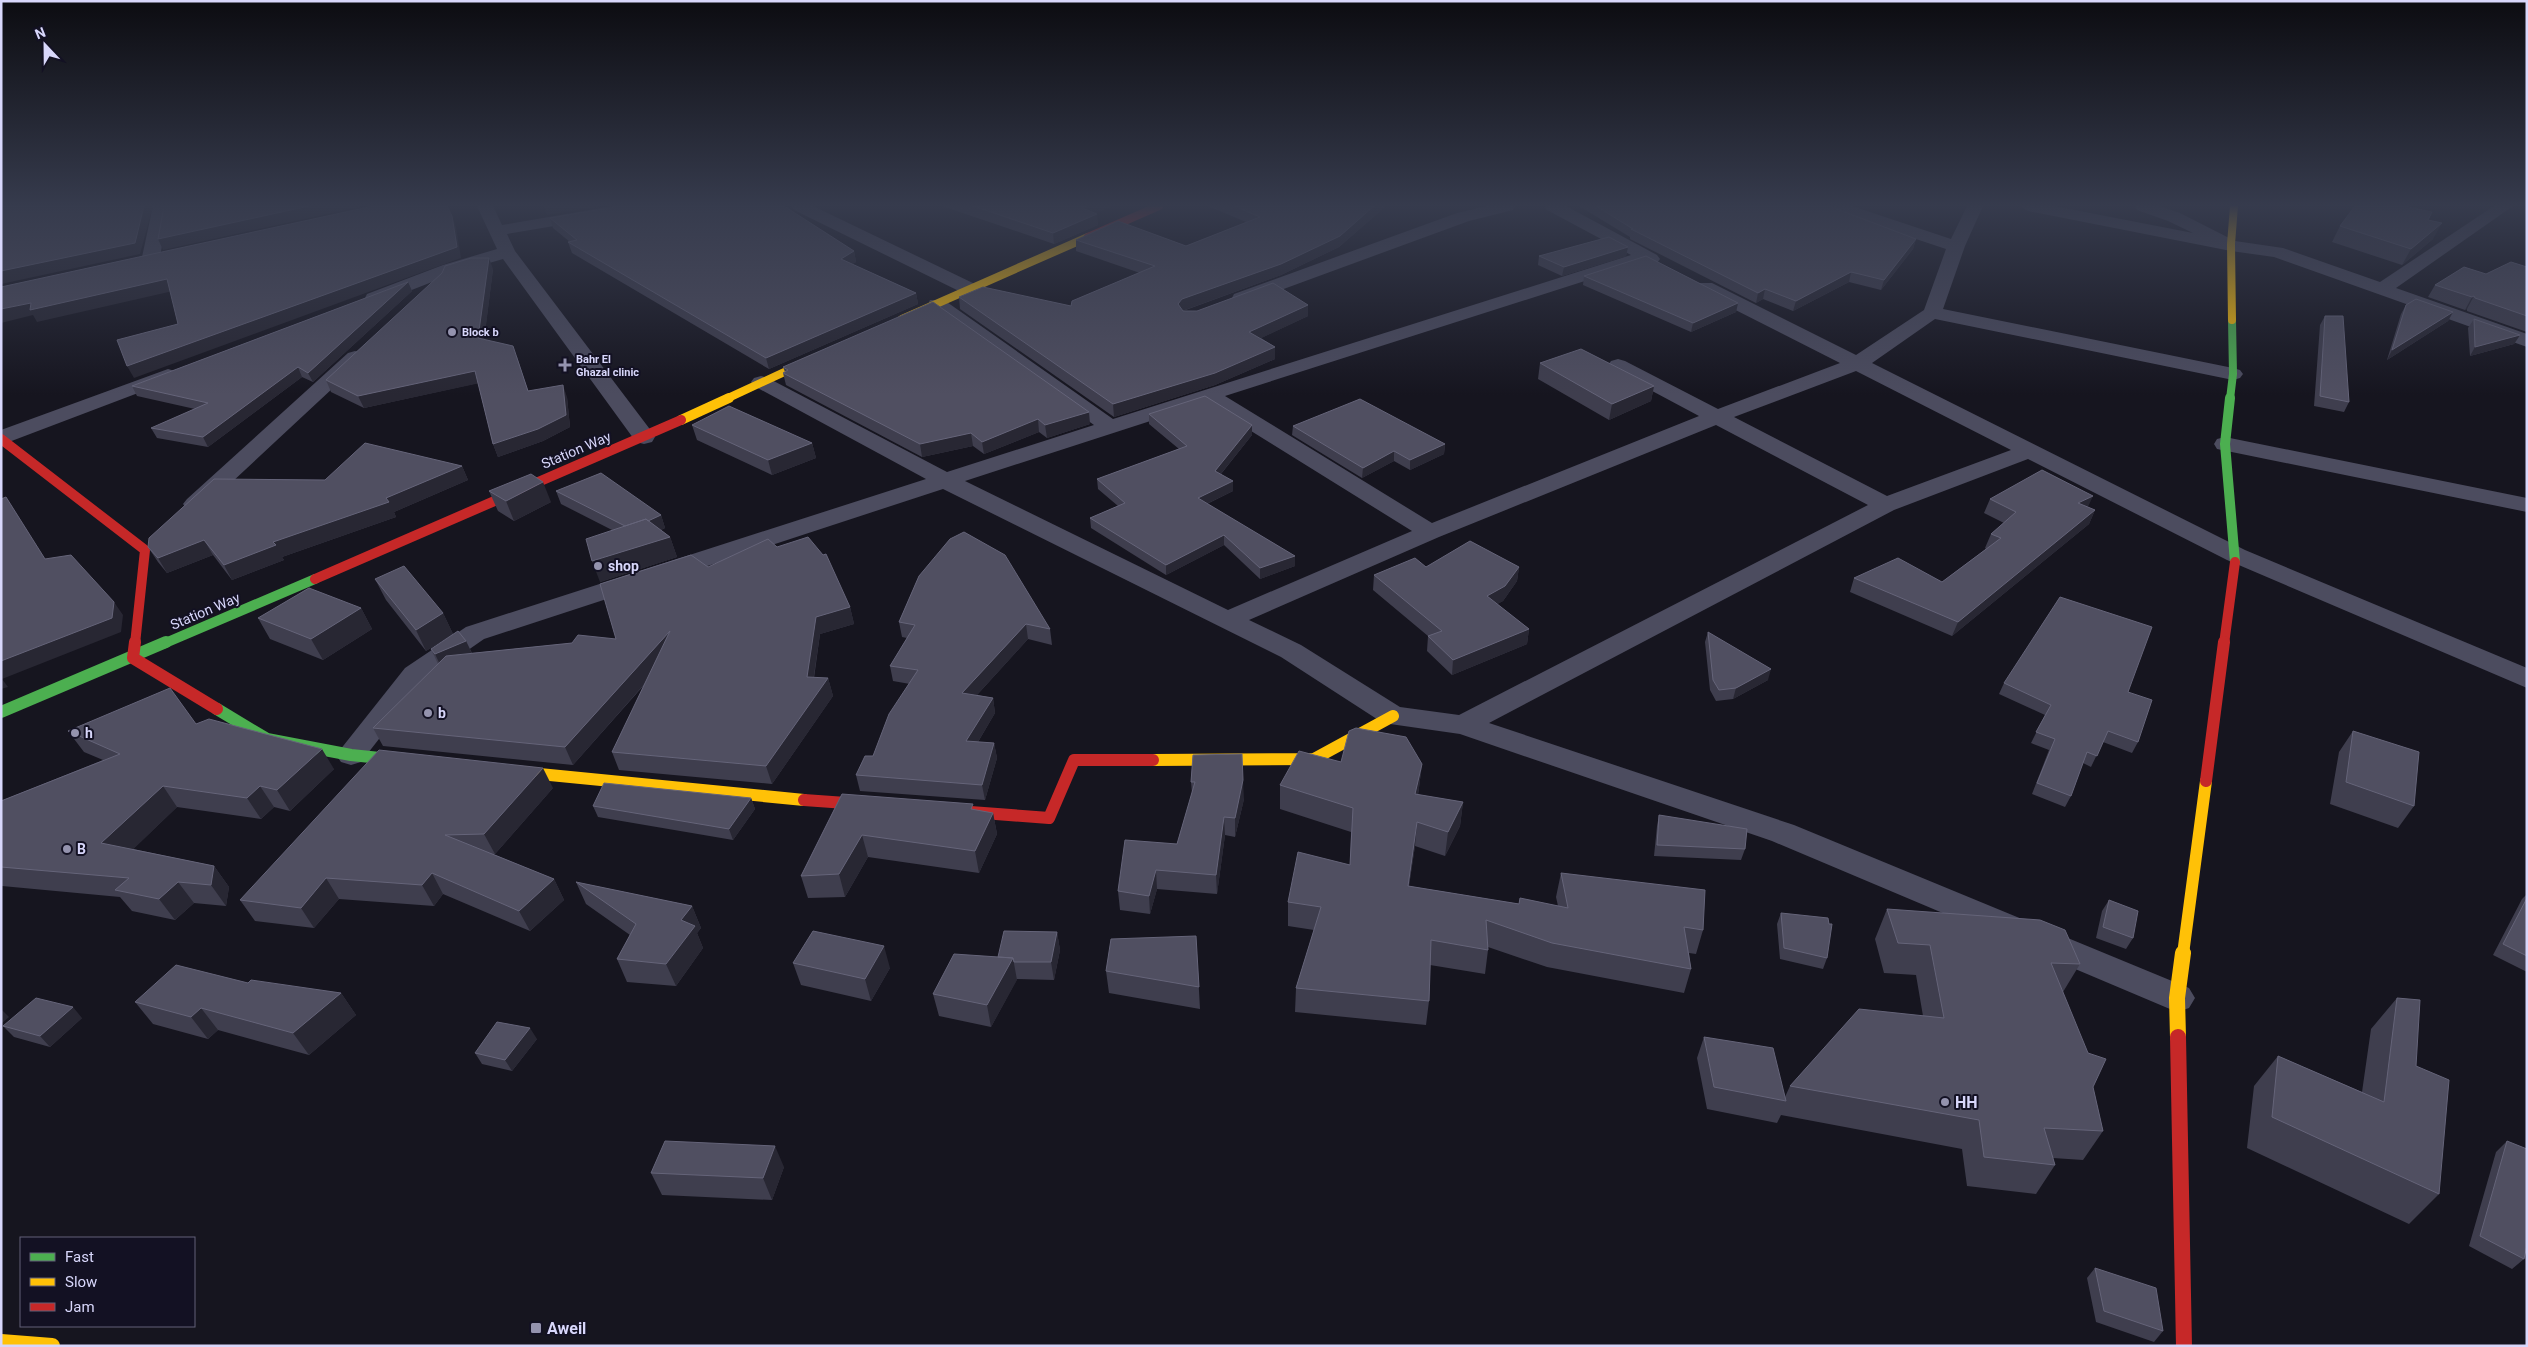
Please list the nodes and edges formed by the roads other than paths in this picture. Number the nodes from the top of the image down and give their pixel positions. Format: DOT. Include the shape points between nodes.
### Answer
graph roads {
  1 [pos="449,269"];
  2 [pos="519,269"];
  3 [pos="929,269"];
  4 [pos="1016,269"];
  5 [pos="1321,269"];
  6 [pos="1607,269"];
  7 [pos="1669,269"];
  8 [pos="1948,269"];
  9 [pos="2231,269"];
  10 [pos="2325,269"];
  11 [pos="2412,269"];
  12 [pos="970,289"];
  13 [pos="2382,289"];
  14 [pos="413,303"];
  15 [pos="356,304"];
  16 [pos="937,304"];
  17 [pos="1226,304"];
  18 [pos="1932,314"];
  19 [pos="893,323"];
  20 [pos="2527,341"];
  21 [pos="370,343"];
  22 [pos="831,350"];
  23 [pos="1857,364"];
  24 [pos="1618,365"];
  25 [pos="188,368"];
  26 [pos="2233,374"];
  27 [pos="761,382"];
  28 [pos="1210,396"];
  29 [pos="1718,416"];
  30 [pos="1111,428"];
  31 [pos="644,437"];
  32 [pos="1,439"];
  33 [pos="2225,444"];
  34 [pos="2029,451"];
  35 [pos="948,482"];
  36 [pos="1886,505"];
  37 [pos="2527,506"];
  38 [pos="182,517"];
  39 [pos="1430,532"];
  40 [pos="2236,555"];
  41 [pos="1229,619"];
  42 [pos="133,658"];
  43 [pos="2527,679"];
  44 [pos="1,712"];
  45 [pos="1393,716"];
  46 [pos="1463,725"];
  47 [pos="351,755"];
  48 [pos="420,762"];
  49 [pos="499,770"];
  50 [pos="890,806"];
  51 [pos="949,811"];
  52 [pos="2177,998"];
  53 [pos="1,1342"];
  54 [pos="52,1346"];
  55 [pos="2184,1346"];
  1 -- 14 [label="street"];
  1 -- 15 [label="street"];
  2 -- 31 [label="street"];
  3 -- 12 [label="street"];
  4 -- 12 [label="street"];
  5 -- 17 [label="street"];
  6 -- 28 [label="street" via="1410,329"];
  7 -- 23 [label="street"];
  8 -- 18 [label="street"];
  9 -- 26 [label="street"];
  10 -- 13 [label="street"];
  11 -- 13 [label="street"];
  12 -- 16 [label="street"];
  13 -- 20 [label="street"];
  16 -- 19 [label="street"];
  16 -- 30 [label="street"];
  18 -- 23 [label="street"];
  18 -- 26 [label="street"];
  21 -- 38 [label="street"];
  22 -- 27 [label="street, Station Way"];
  23 -- 29 [label="street"];
  23 -- 34 [label="street"];
  24 -- 29 [label="street"];
  25 -- 32 [label="street"];
  26 -- 33 [label="street"];
  27 -- 31 [label="street, Station Way"];
  27 -- 35 [label="street"];
  28 -- 30 [label="street"];
  28 -- 39 [label="street"];
  29 -- 36 [label="street"];
  29 -- 39 [label="street"];
  30 -- 35 [label="street"];
  31 -- 42 [label="street, Station Way"];
  32 -- 42 [label="street" via="153,544"];
  33 -- 37 [label="street"];
  33 -- 40 [label="street"];
  34 -- 36 [label="street"];
  34 -- 40 [label="street"];
  35 -- 41 [label="street"];
  35 -- 47 [label="street" via="475,633 415,674"];
  36 -- 46 [label="street"];
  39 -- 41 [label="street"];
  40 -- 43 [label="street"];
  40 -- 52 [label="street"];
  41 -- 45 [label="street" via="1291,651"];
  42 -- 44 [label="street, Station Way"];
  42 -- 47 [label="street" via="267,739"];
  45 -- 46 [label="street"];
  45 -- 51 [label="street" via="1314,759 1074,760 1049,818"];
  46 -- 52 [label="street" via="1782,833"];
  47 -- 48 [label="street"];
  49 -- 50 [label="street" via="740,795"];
  52 -- 55 [label="street"];
  53 -- 54 [label="street"];
}
